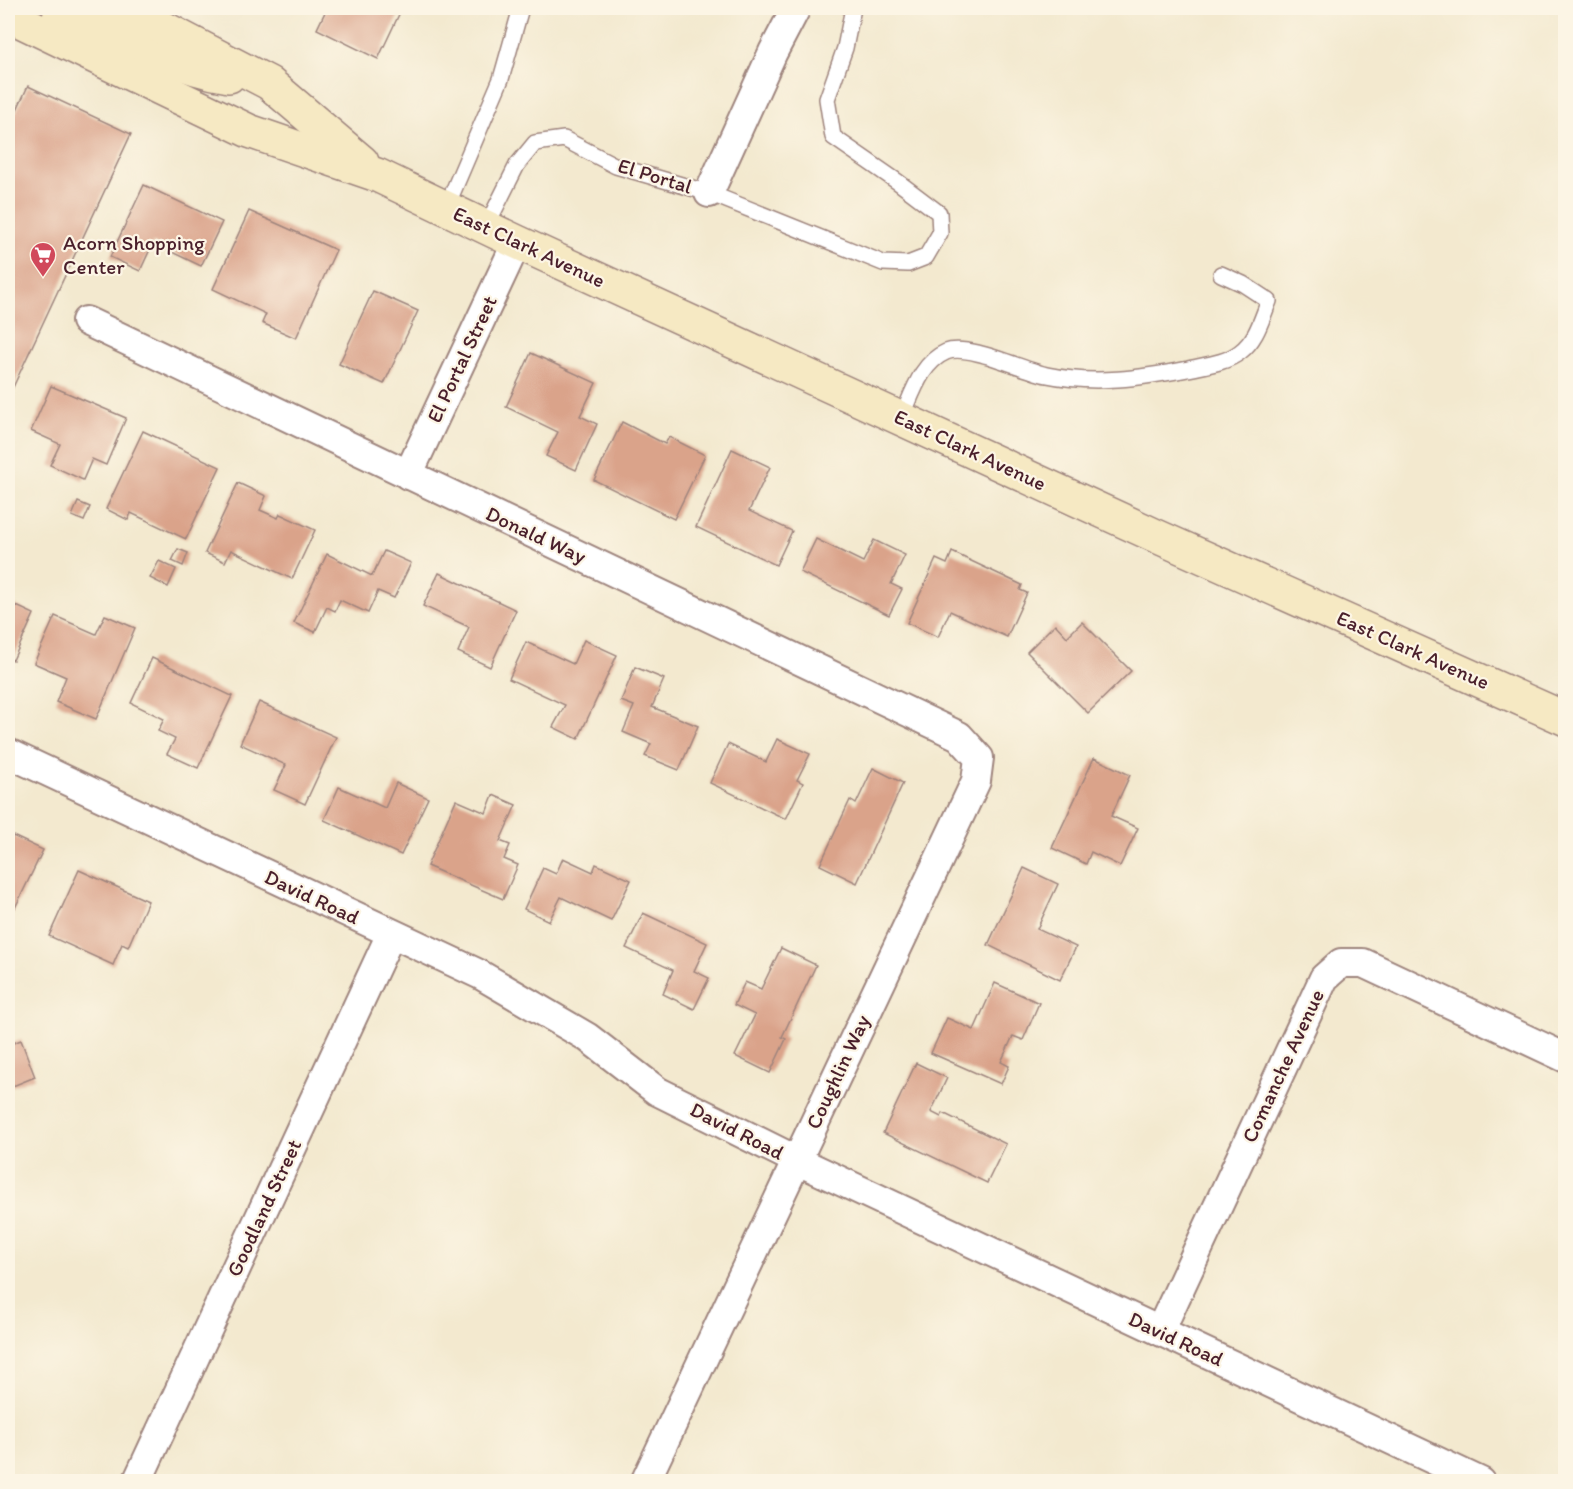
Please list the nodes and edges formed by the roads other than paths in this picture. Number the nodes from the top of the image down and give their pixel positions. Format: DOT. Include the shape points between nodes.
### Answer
graph roads {
  1 [pos="59,8"];
  2 [pos="130,8"];
  3 [pos="521,8"];
  4 [pos="796,8"];
  5 [pos="853,8"];
  6 [pos="11,14"];
  7 [pos="269,83"];
  8 [pos="377,175"];
  9 [pos="709,193"];
  10 [pos="446,208"];
  11 [pos="486,228"];
  12 [pos="517,242"];
  13 [pos="1221,274"];
  14 [pos="86,321"];
  15 [pos="900,419"];
  16 [pos="408,475"];
  17 [pos="1566,718"];
  18 [pos="8,753"];
  19 [pos="979,758"];
  20 [pos="392,934"];
  21 [pos="1566,1058"];
  22 [pos="796,1160"];
  23 [pos="1160,1331"];
  24 [pos="137,1482"];
  25 [pos="645,1482"];
  26 [pos="1481,1482"];
  1 -- 7 [label="main road" via="203,72"];
  2 -- 7 [label="main road, East Clark Avenue"];
  3 -- 10 [label="lane" via="501,79"];
  4 -- 9 [label="street, El Portal"];
  5 -- 9 [label="lane" via="846,48 827,99 832,137 939,213 940,232 926,256 908,264 883,263"];
  6 -- 8 [label="main road, East Clark Avenue" via="249,130"];
  7 -- 8 [label="main road, East Clark Avenue"];
  8 -- 10 [label="main road, East Clark Avenue"];
  9 -- 11 [label="lane, El Portal" via="616,166 564,139 535,143 517,165"];
  10 -- 11 [label="main road, East Clark Avenue"];
  11 -- 12 [label="main road, East Clark Avenue"];
  12 -- 15 [label="main road, East Clark Avenue"];
  12 -- 16 [label="street, El Portal Street"];
  13 -- 15 [label="lane" via="1269,301 1255,338 1239,353 1221,362 1136,379 1095,380 1048,375 972,352 947,351 926,365"];
  14 -- 16 [label="street, Donald Way"];
  15 -- 17 [label="main road, East Clark Avenue"];
  16 -- 19 [label="street, Donald Way" via="959,736"];
  18 -- 20 [label="street, David Road"];
  19 -- 22 [label="street, Coughlin Way" via="976,782"];
  20 -- 22 [label="street, David Road" via="479,974 587,1037 657,1091"];
  20 -- 24 [label="street, Goodland Street"];
  21 -- 23 [label="street, Comanche Avenue" via="1363,963 1341,963 1324,978"];
  22 -- 23 [label="street, David Road"];
  22 -- 25 [label="street, Coughlin Way"];
  23 -- 26 [label="street, David Road"];
}
